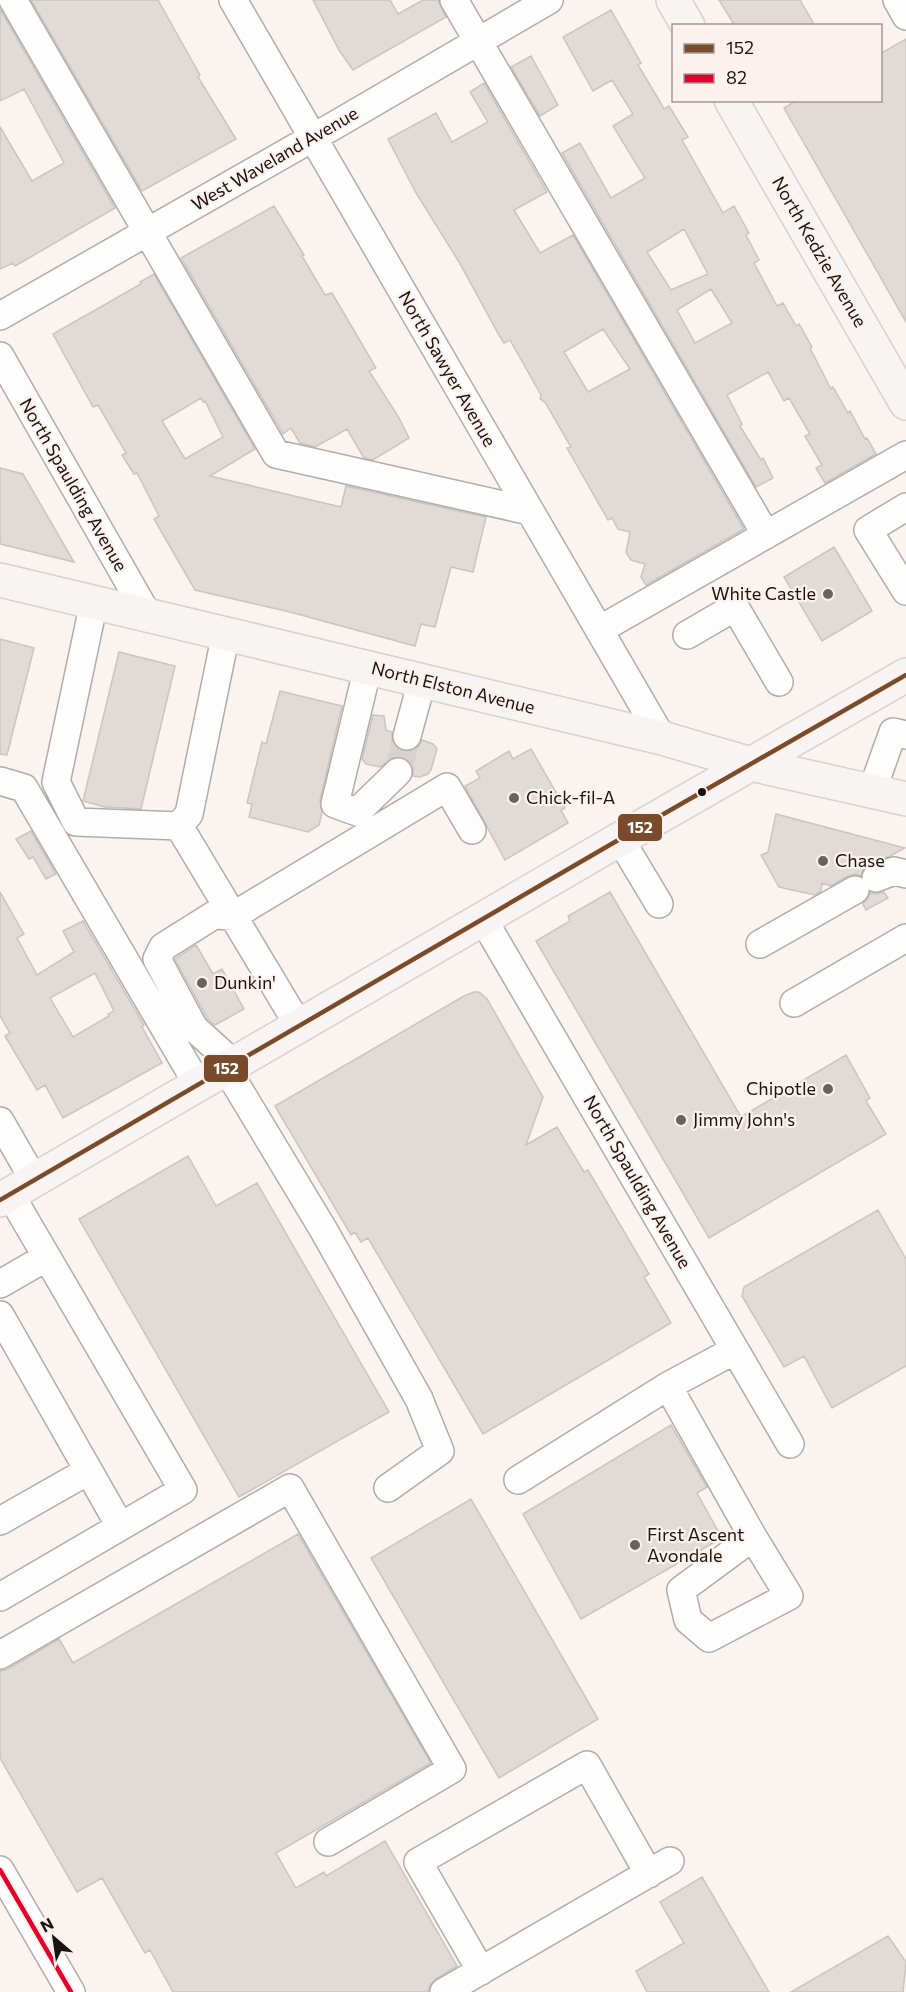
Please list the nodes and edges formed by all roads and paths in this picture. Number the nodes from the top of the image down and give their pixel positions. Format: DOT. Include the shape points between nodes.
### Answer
graph roads {
  1 [pos="13,0"];
  2 [pos="233,0"];
  3 [pos="454,0"];
  4 [pos="549,0"];
  5 [pos="673,0"];
  6 [pos="897,0"];
  7 [pos="906,16"];
  8 [pos="687,24"];
  9 [pos="478,41"];
  10 [pos="732,102"];
  11 [pos="313,138"];
  12 [pos="148,231"];
  13 [pos="0,316"];
  14 [pos="0,356"];
  15 [pos="8,384"];
  16 [pos="906,403"];
  17 [pos="906,455"];
  18 [pos="906,507"];
  19 [pos="530,511"];
  20 [pos="766,535"];
  21 [pos="0,580"];
  22 [pos="906,591"];
  23 [pos="94,602"];
  24 [pos="147,614"];
  25 [pos="599,630"];
  26 [pos="226,633"];
  27 [pos="687,635"];
  28 [pos="368,668"];
  29 [pos="906,675"];
  30 [pos="422,681"];
  31 [pos="779,682"];
  32 [pos="871,695"];
  33 [pos="902,730"];
  34 [pos="407,736"];
  35 [pos="662,738"];
  36 [pos="751,764"];
  37 [pos="398,772"];
  38 [pos="0,781"];
  39 [pos="872,792"];
  40 [pos="906,799"];
  41 [pos="179,826"];
  42 [pos="472,830"];
  43 [pos="620,839"];
  44 [pos="906,874"];
  45 [pos="659,904"];
  46 [pos="233,916"];
  47 [pos="483,919"];
  48 [pos="906,938"];
  49 [pos="760,944"];
  50 [pos="794,1003"];
  51 [pos="299,1026"];
  52 [pos="230,1066"];
  53 [pos="198,1085"];
  54 [pos="0,1121"];
  55 [pos="15,1191"];
  56 [pos="47,1257"];
  57 [pos="0,1284"];
  58 [pos="0,1315"];
  59 [pos="8,1348"];
  60 [pos="735,1350"];
  61 [pos="668,1386"];
  62 [pos="790,1444"];
  63 [pos="88,1471"];
  64 [pos="518,1480"];
  65 [pos="388,1488"];
  66 [pos="0,1521"];
  67 [pos="120,1527"];
  68 [pos="753,1537"];
  69 [pos="0,1597"];
  70 [pos="0,1655"];
  71 [pos="328,1842"];
  72 [pos="0,1870"];
  73 [pos="481,1971"];
  74 [pos="71,1992"];
  75 [pos="444,1992"];
  1 -- 12 [label="street"];
  2 -- 11 [label="street, North Sawyer Avenue"];
  3 -- 9 [label="street"];
  4 -- 9 [label="street, West Waveland Avenue"];
  5 -- 8 [label="main road"];
  6 -- 7 [label="street"];
  9 -- 11 [label="street, West Waveland Avenue"];
  9 -- 20 [label="street"];
  10 -- 16 [label="main road, North Kedzie Avenue"];
  11 -- 12 [label="street, West Waveland Avenue"];
  11 -- 19 [label="street, North Sawyer Avenue"];
  12 -- 13 [label="street, West Waveland Avenue"];
  12 -- 19 [label="street" via="276,454"];
  14 -- 15 [label="street, North Spaulding Avenue"];
  15 -- 24 [label="street, North Spaulding Avenue"];
  17 -- 20 [label="street"];
  18 -- 22 [label="street" via="868,530"];
  19 -- 25 [label="street, North Sawyer Avenue"];
  20 -- 25 [label="street"];
  21 -- 23 [label="main road, North Elston Avenue"];
  23 -- 24 [label="main road, North Elston Avenue"];
  23 -- 41 [label="street" via="56,782 75,822"];
  24 -- 26 [label="main road, North Elston Avenue"];
  25 -- 35 [label="street, North Sawyer Avenue"];
  26 -- 28 [label="main road, North Elston Avenue"];
  26 -- 41 [label="street" via="189,814"];
  27 -- 31 [label="street" via="735,608"];
  28 -- 30 [label="main road, North Elston Avenue"];
  28 -- 37 [label="street" via="335,804 357,812"];
  29 -- 32 [label="main road"];
  30 -- 34 [label="street"];
  30 -- 35 [label="main road, North Elston Avenue"];
  32 -- 33 [label="street"];
  32 -- 36 [label="main road"];
  33 -- 39 [label="street"];
  35 -- 36 [label="main road, North Elston Avenue"];
  36 -- 39 [label="main road, North Elston Avenue"];
  36 -- 43 [label="main road"];
  38 -- 53 [label="street" via="24,788"];
  39 -- 40 [label="main road, North Elston Avenue"];
  41 -- 46 [label="street"];
  42 -- 46 [label="street" via="447,787"];
  43 -- 45 [label="street"];
  43 -- 47 [label="main road"];
  44 -- 49 [label="street" via="894,871 866,884"];
  46 -- 51 [label="street"];
  46 -- 52 [label="street" via="214,915 164,947 157,959 194,1028"];
  47 -- 51 [label="main road"];
  47 -- 60 [label="street, North Spaulding Avenue"];
  48 -- 50 [label="street"];
  51 -- 52 [label="main road"];
  52 -- 53 [label="main road"];
  52 -- 65 [label="street" via="419,1399 440,1451"];
  53 -- 55 [label="main road"];
  54 -- 55 [label="street"];
  55 -- 56 [label="street"];
  56 -- 57 [label="street"];
  56 -- 67 [label="street" via="183,1490"];
  58 -- 59 [label="street"];
  59 -- 63 [label="street"];
  60 -- 61 [label="street"];
  60 -- 62 [label="street, North Spaulding Avenue"];
  61 -- 64 [label="street"];
  61 -- 68 [label="street"];
  63 -- 66 [label="street"];
  63 -- 67 [label="street"];
  67 -- 69 [label="street"];
  70 -- 71 [label="street" via="290,1488 452,1769"];
  72 -- 74 [label="street"];
  73 -- 73 [label="street" via="418,1862 587,1765 660,1868"];
  73 -- 75 [label="street"];
}
